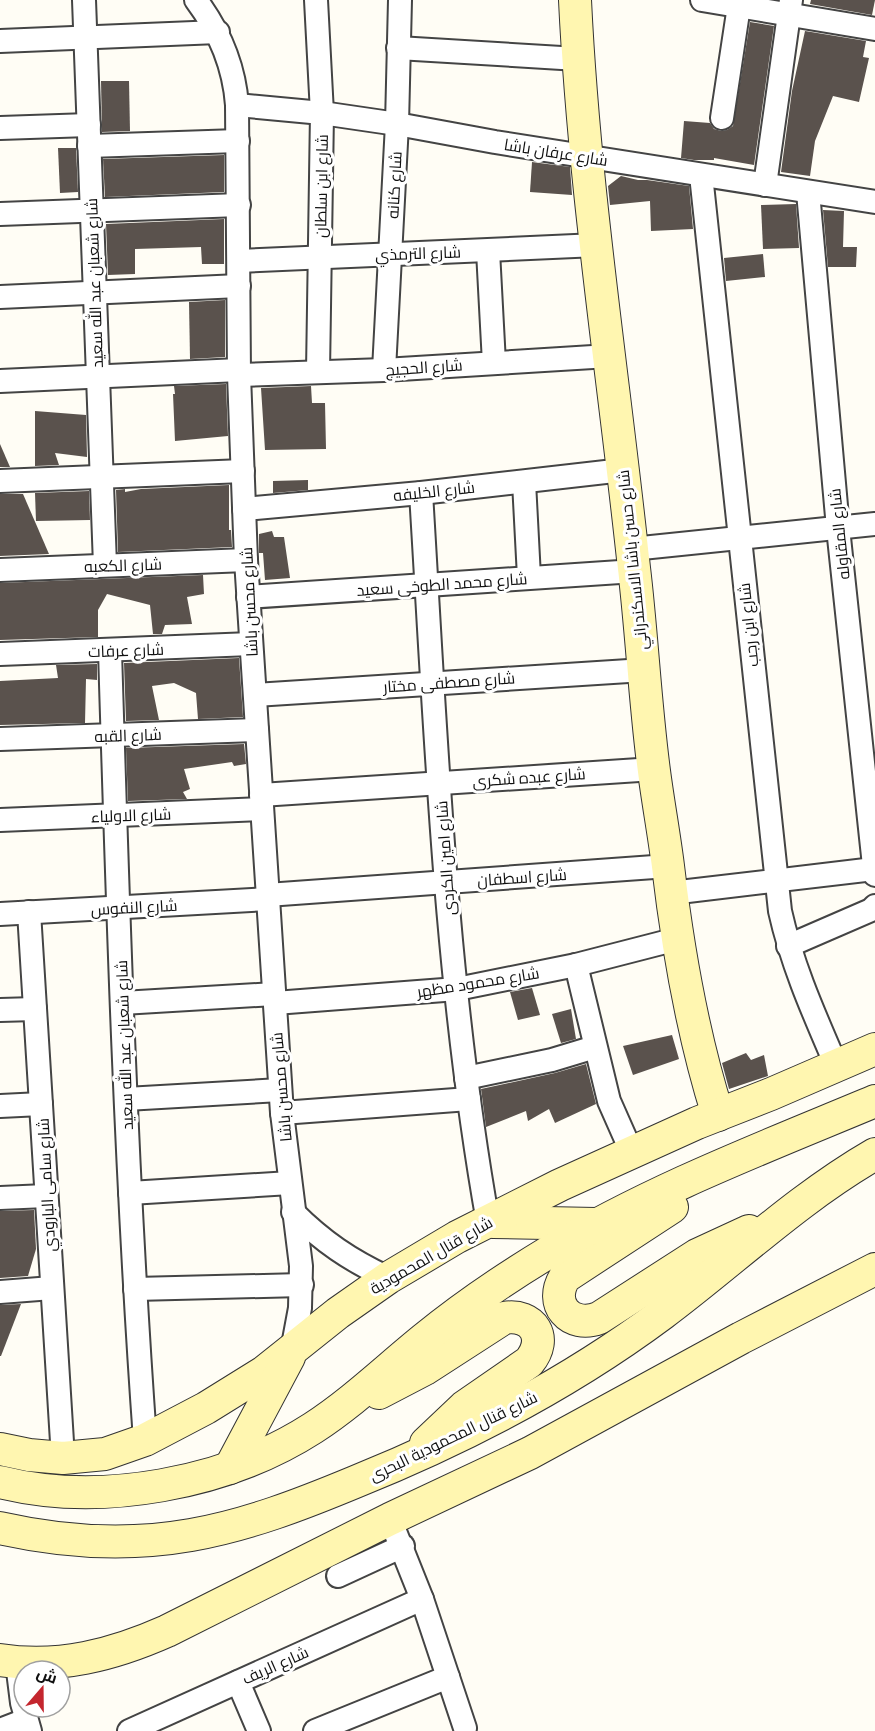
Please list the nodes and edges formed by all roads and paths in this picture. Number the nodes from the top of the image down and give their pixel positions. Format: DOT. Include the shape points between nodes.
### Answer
graph roads {
  1 [pos="84,0"];
  2 [pos="196,0"];
  3 [pos="316,0"];
  4 [pos="400,0"];
  5 [pos="575,0"];
  6 [pos="702,0"];
  7 [pos="739,6"];
  8 [pos="790,7"];
  9 [pos="875,29"];
  10 [pos="218,32"];
  11 [pos="85,38"];
  12 [pos="0,41"];
  13 [pos="398,48"];
  14 [pos="578,59"];
  15 [pos="237,105"];
  16 [pos="322,113"];
  17 [pos="722,118"];
  18 [pos="397,124"];
  19 [pos="0,128"];
  20 [pos="89,136"];
  21 [pos="238,141"];
  22 [pos="588,156"];
  23 [pos="701,175"];
  24 [pos="765,185"];
  25 [pos="808,192"];
  26 [pos="875,202"];
  27 [pos="239,205"];
  28 [pos="92,210"];
  29 [pos="0,213"];
  30 [pos="597,245"];
  31 [pos="488,251"];
  32 [pos="390,254"];
  33 [pos="320,257"];
  34 [pos="239,261"];
  35 [pos="239,286"];
  36 [pos="95,293"];
  37 [pos="0,297"];
  38 [pos="609,356"];
  39 [pos="494,363"];
  40 [pos="384,370"];
  41 [pos="318,372"];
  42 [pos="239,373"];
  43 [pos="98,378"];
  44 [pos="0,381"];
  45 [pos="623,470"];
  46 [pos="243,471"];
  47 [pos="101,477"];
  48 [pos="0,481"];
  49 [pos="524,482"];
  50 [pos="421,493"];
  51 [pos="244,509"];
  52 [pos="875,524"];
  53 [pos="838,528"];
  54 [pos="739,538"];
  55 [pos="246,560"];
  56 [pos="634,560"];
  57 [pos="105,566"];
  58 [pos="0,570"];
  59 [pos="529,577"];
  60 [pos="427,585"];
  61 [pos="248,597"];
  62 [pos="251,644"];
  63 [pos="110,651"];
  64 [pos="0,654"];
  65 [pos="644,670"];
  66 [pos="433,683"];
  67 [pos="255,695"];
  68 [pos="257,730"];
  69 [pos="112,735"];
  70 [pos="0,739"];
  71 [pos="654,769"];
  72 [pos="440,783"];
  73 [pos="261,802"];
  74 [pos="115,816"];
  75 [pos="0,820"];
  76 [pos="874,868"];
  77 [pos="875,875"];
  78 [pos="669,880"];
  79 [pos="776,881"];
  80 [pos="447,883"];
  81 [pos="268,897"];
  82 [pos="875,906"];
  83 [pos="117,908"];
  84 [pos="29,912"];
  85 [pos="0,914"];
  86 [pos="677,939"];
  87 [pos="788,946"];
  88 [pos="576,965"];
  89 [pos="457,989"];
  90 [pos="274,999"];
  91 [pos="122,1004"];
  92 [pos="35,1009"];
  93 [pos="0,1010"];
  94 [pos="595,1047"];
  95 [pos="875,1049"];
  96 [pos="836,1065"];
  97 [pos="468,1089"];
  98 [pos="126,1099"];
  99 [pos="281,1101"];
  100 [pos="875,1101"];
  101 [pos="41,1104"];
  102 [pos="0,1106"];
  103 [pos="718,1115"];
  104 [pos="632,1153"];
  105 [pos="875,1154"];
  106 [pos="727,1164"];
  107 [pos="290,1183"];
  108 [pos="130,1193"];
  109 [pos="46,1196"];
  110 [pos="0,1198"];
  111 [pos="293,1212"];
  112 [pos="779,1219"];
  113 [pos="488,1222"];
  114 [pos="597,1224"];
  115 [pos="875,1269"];
  116 [pos="388,1278"];
  117 [pos="302,1285"];
  118 [pos="52,1288"];
  119 [pos="135,1289"];
  120 [pos="0,1292"];
  121 [pos="292,1351"];
  122 [pos="352,1400"];
  123 [pos="146,1440"];
  124 [pos="0,1449"];
  125 [pos="414,1457"];
  126 [pos="63,1458"];
  127 [pos="230,1468"];
  128 [pos="0,1482"];
  129 [pos="0,1528"];
  130 [pos="396,1532"];
  131 [pos="338,1576"];
  132 [pos="422,1599"];
  133 [pos="9,1662"];
  134 [pos="448,1677"];
  135 [pos="238,1682"];
  136 [pos="28,1725"];
  137 [pos="465,1728"];
  138 [pos="0,1730"];
  139 [pos="129,1731"];
  140 [pos="259,1731"];
  141 [pos="315,1731"];
  1 -- 11 [label="street, شارع شعبان عبد الله سعيد"];
  2 -- 10 [label="street, شارع محسن باشا"];
  3 -- 16 [label="street, شارع ابن سلطان"];
  4 -- 13 [label="street, شارع كنانه"];
  5 -- 14 [label="main road, شارع حسن باشا الاسكندراني"];
  6 -- 7 [label="street"];
  7 -- 8 [label="street"];
  7 -- 17 [label="street"];
  8 -- 9 [label="street"];
  8 -- 24 [label="street"];
  10 -- 11 [label="street"];
  10 -- 15 [label="street, شارع محسن باشا" via="236,80"];
  11 -- 12 [label="street"];
  11 -- 20 [label="street, شارع شعبان عبد الله سعيد"];
  13 -- 14 [label="street"];
  13 -- 18 [label="street, شارع كنانه"];
  14 -- 22 [label="main road, شارع حسن باشا الاسكندراني"];
  15 -- 16 [label="street, شارع عرفان باشا"];
  15 -- 21 [label="street, شارع محسن باشا"];
  16 -- 18 [label="street, شارع عرفان باشا"];
  16 -- 33 [label="street, شارع ابن سلطان"];
  18 -- 22 [label="street, شارع عرفان باشا"];
  18 -- 32 [label="street, شارع كنانه"];
  19 -- 20 [label="street"];
  20 -- 21 [label="street"];
  20 -- 28 [label="street, شارع شعبان عبد الله سعيد"];
  21 -- 27 [label="street, شارع محسن باشا"];
  22 -- 23 [label="street, شارع عرفان باشا"];
  22 -- 30 [label="main road, شارع حسن باشا الاسكندراني"];
  23 -- 24 [label="street, شارع عرفان باشا"];
  23 -- 54 [label="street, شارع ابن رجب"];
  24 -- 25 [label="street, شارع عرفان باشا"];
  25 -- 26 [label="street, شارع عرفان باشا"];
  25 -- 53 [label="street, شارع المقاوله"];
  27 -- 28 [label="street"];
  27 -- 34 [label="street, شارع محسن باشا"];
  28 -- 29 [label="street"];
  28 -- 36 [label="street, شارع شعبان عبد الله سعيد"];
  30 -- 31 [label="street, شارع الترمذي"];
  30 -- 38 [label="main road, شارع حسن باشا الاسكندراني"];
  31 -- 32 [label="street, شارع الترمذي"];
  31 -- 39 [label="street"];
  32 -- 33 [label="street, شارع الترمذي"];
  32 -- 40 [label="street, شارع كنانه"];
  33 -- 34 [label="street, شارع الترمذي"];
  33 -- 41 [label="street, شارع ابن سلطان"];
  34 -- 35 [label="street, شارع محسن باشا"];
  35 -- 36 [label="street"];
  35 -- 42 [label="street, شارع محسن باشا"];
  36 -- 37 [label="street"];
  36 -- 43 [label="street, شارع شعبان عبد الله سعيد"];
  38 -- 39 [label="street, شارع الحجيج"];
  38 -- 45 [label="main road, شارع حسن باشا الاسكندراني"];
  39 -- 40 [label="street, شارع الحجيج"];
  40 -- 41 [label="street, شارع الحجيج"];
  41 -- 42 [label="street, شارع الحجيج"];
  42 -- 43 [label="street, شارع الحجيج"];
  42 -- 46 [label="street, شارع محسن باشا"];
  43 -- 44 [label="street, شارع الحجيج"];
  43 -- 47 [label="street, شارع شعبان عبد الله سعيد"];
  45 -- 49 [label="street, شارع الخليفه"];
  45 -- 56 [label="main road, شارع حسن باشا الاسكندراني"];
  46 -- 47 [label="street"];
  46 -- 51 [label="street, شارع محسن باشا"];
  47 -- 48 [label="street"];
  47 -- 57 [label="street, شارع شعبان عبد الله سعيد"];
  49 -- 50 [label="street, شارع الخليفه"];
  49 -- 59 [label="street"];
  50 -- 51 [label="street, شارع الخليفه"];
  50 -- 60 [label="street, شارع امين الكردى"];
  51 -- 55 [label="street, شارع محسن باشا"];
  52 -- 53 [label="street, شارع محمد الطوخى سعيد"];
  53 -- 54 [label="street, شارع محمد الطوخى سعيد"];
  53 -- 76 [label="street, شارع المقاوله"];
  54 -- 56 [label="street, شارع محمد الطوخى سعيد"];
  54 -- 79 [label="street, شارع ابن رجب"];
  55 -- 57 [label="street, شارع الكعبه"];
  55 -- 61 [label="street, شارع محسن باشا"];
  56 -- 59 [label="street, شارع محمد الطوخى سعيد"];
  56 -- 65 [label="main road, شارع حسن باشا الاسكندراني"];
  57 -- 58 [label="street, شارع الكعبه"];
  59 -- 60 [label="street, شارع محمد الطوخى سعيد"];
  60 -- 61 [label="street, شارع محمد الطوخى سعيد"];
  60 -- 66 [label="street, شارع امين الكردى"];
  61 -- 62 [label="street, شارع محسن باشا"];
  62 -- 63 [label="street, شارع عرفات"];
  62 -- 67 [label="street, شارع محسن باشا"];
  63 -- 64 [label="street, شارع عرفات"];
  63 -- 69 [label="street, شارع شعبان عبد الله سعيد"];
  65 -- 66 [label="street, شارع مصطفى مختار"];
  65 -- 71 [label="main road, شارع حسن باشا الاسكندراني"];
  66 -- 67 [label="street, شارع مصطفى مختار"];
  66 -- 72 [label="street, شارع امين الكردى"];
  67 -- 68 [label="street, شارع محسن باشا"];
  68 -- 69 [label="street, شارع القبه"];
  68 -- 73 [label="street, شارع محسن باشا"];
  69 -- 70 [label="street, شارع القبه"];
  69 -- 74 [label="street, شارع شعبان عبد الله سعيد"];
  71 -- 72 [label="street, شارع عبده شكرى"];
  71 -- 78 [label="main road, شارع حسن باشا الاسكندراني"];
  72 -- 73 [label="street, شارع عبده شكرى"];
  72 -- 80 [label="street, شارع امين الكردى"];
  73 -- 74 [label="street, شارع الاولياء"];
  73 -- 81 [label="street, شارع محسن باشا"];
  74 -- 75 [label="street, شارع الاولياء"];
  74 -- 83 [label="street, شارع شعبان عبد الله سعيد"];
  76 -- 77 [label="street, شارع المقاوله"];
  76 -- 79 [label="street, شارع اسطفان"];
  78 -- 79 [label="street, شارع اسطفان"];
  78 -- 80 [label="street, شارع اسطفان"];
  78 -- 86 [label="main road, شارع حسن باشا الاسكندراني"];
  79 -- 87 [label="street, شارع ابن رجب"];
  80 -- 81 [label="street, شارع اسطفان"];
  80 -- 89 [label="street, شارع امين الكردى"];
  81 -- 83 [label="street, شارع النفوس"];
  81 -- 90 [label="street, شارع محسن باشا"];
  82 -- 87 [label="street"];
  83 -- 84 [label="street, شارع النفوس"];
  83 -- 91 [label="street, شارع شعبان عبد الله سعيد"];
  84 -- 85 [label="street, شارع النفوس"];
  84 -- 92 [label="street, شارع سامى البارودي"];
  86 -- 88 [label="street, شارع محمود مظهر"];
  86 -- 103 [label="main road, شارع حسن باشا الاسكندراني" via="697,1045"];
  87 -- 96 [label="street, شارع ابن رجب"];
  88 -- 89 [label="street, شارع محمود مظهر"];
  88 -- 94 [label="street"];
  89 -- 90 [label="street, شارع محمود مظهر"];
  89 -- 97 [label="street, شارع امين الكردى"];
  90 -- 91 [label="street, شارع محمود مظهر"];
  90 -- 99 [label="street, شارع محسن باشا"];
  91 -- 98 [label="street, شارع شعبان عبد الله سعيد"];
  92 -- 93 [label="street"];
  92 -- 101 [label="street, شارع سامى البارودي"];
  94 -- 97 [label="street"];
  94 -- 104 [label="street" via="609,1101"];
  95 -- 96 [label="main road, شارع قنال المحمودية"];
  96 -- 103 [label="main road, شارع قنال المحمودية"];
  97 -- 99 [label="street"];
  97 -- 113 [label="street, شارع امين الكردى"];
  98 -- 99 [label="street"];
  98 -- 108 [label="street, شارع شعبان عبد الله سعيد"];
  99 -- 107 [label="street, شارع محسن باشا"];
  100 -- 106 [label="main road"];
  101 -- 102 [label="street"];
  101 -- 109 [label="street, شارع سامى البارودي"];
  103 -- 104 [label="main road, شارع قنال المحمودية"];
  104 -- 113 [label="main road, شارع قنال المحمودية"];
  105 -- 112 [label="main road, شارع قنال المحمودية البحرى"];
  106 -- 112 [label="main road" via="687,1196 565,1277 559,1301 568,1315 583,1322 599,1318 697,1255"];
  106 -- 114 [label="main road"];
  107 -- 108 [label="street"];
  107 -- 111 [label="street, شارع محسن باشا"];
  108 -- 119 [label="street, شارع شعبان عبد الله سعيد"];
  109 -- 110 [label="street"];
  109 -- 118 [label="street, شارع سامى البارودي"];
  111 -- 116 [label="street" via="336,1251"];
  111 -- 117 [label="street, شارع محسن باشا"];
  112 -- 125 [label="main road, شارع قنال المحمودية البحرى" via="662,1314 603,1355 532,1398"];
  113 -- 114 [label="main road"];
  113 -- 116 [label="main road, شارع قنال المحمودية"];
  114 -- 122 [label="main road" via="466,1307"];
  115 -- 130 [label="main road" via="530,1453"];
  116 -- 121 [label="main road, شارع قنال المحمودية"];
  117 -- 119 [label="street"];
  117 -- 121 [label="street, شارع محسن باشا"];
  118 -- 120 [label="street"];
  118 -- 126 [label="street, شارع سامى البارودي"];
  119 -- 123 [label="street, شارع شعبان عبد الله سعيد"];
  121 -- 123 [label="main road, شارع قنال المحمودية" via="206,1408"];
  121 -- 127 [label="main road"];
  122 -- 125 [label="main road" via="398,1385 504,1318 524,1319 532,1325 538,1344 529,1362 464,1407"];
  122 -- 127 [label="main road" via="292,1440"];
  123 -- 126 [label="main road, شارع قنال المحمودية" via="105,1454"];
  124 -- 126 [label="main road, شارع قنال المحمودية"];
  125 -- 129 [label="main road, شارع قنال المحمودية البحرى" via="269,1516 189,1535 108,1541"];
  127 -- 128 [label="main road" via="142,1489 53,1490"];
  130 -- 131 [label="street"];
  130 -- 132 [label="street"];
  130 -- 133 [label="main road" via="132,1647 56,1663"];
  132 -- 134 [label="street"];
  132 -- 135 [label="street, شارع الريف"];
  133 -- 136 [label="street"];
  134 -- 137 [label="street"];
  134 -- 141 [label="street"];
  135 -- 139 [label="street, شارع الريف"];
  135 -- 140 [label="street"];
  136 -- 138 [label="street"];
}
